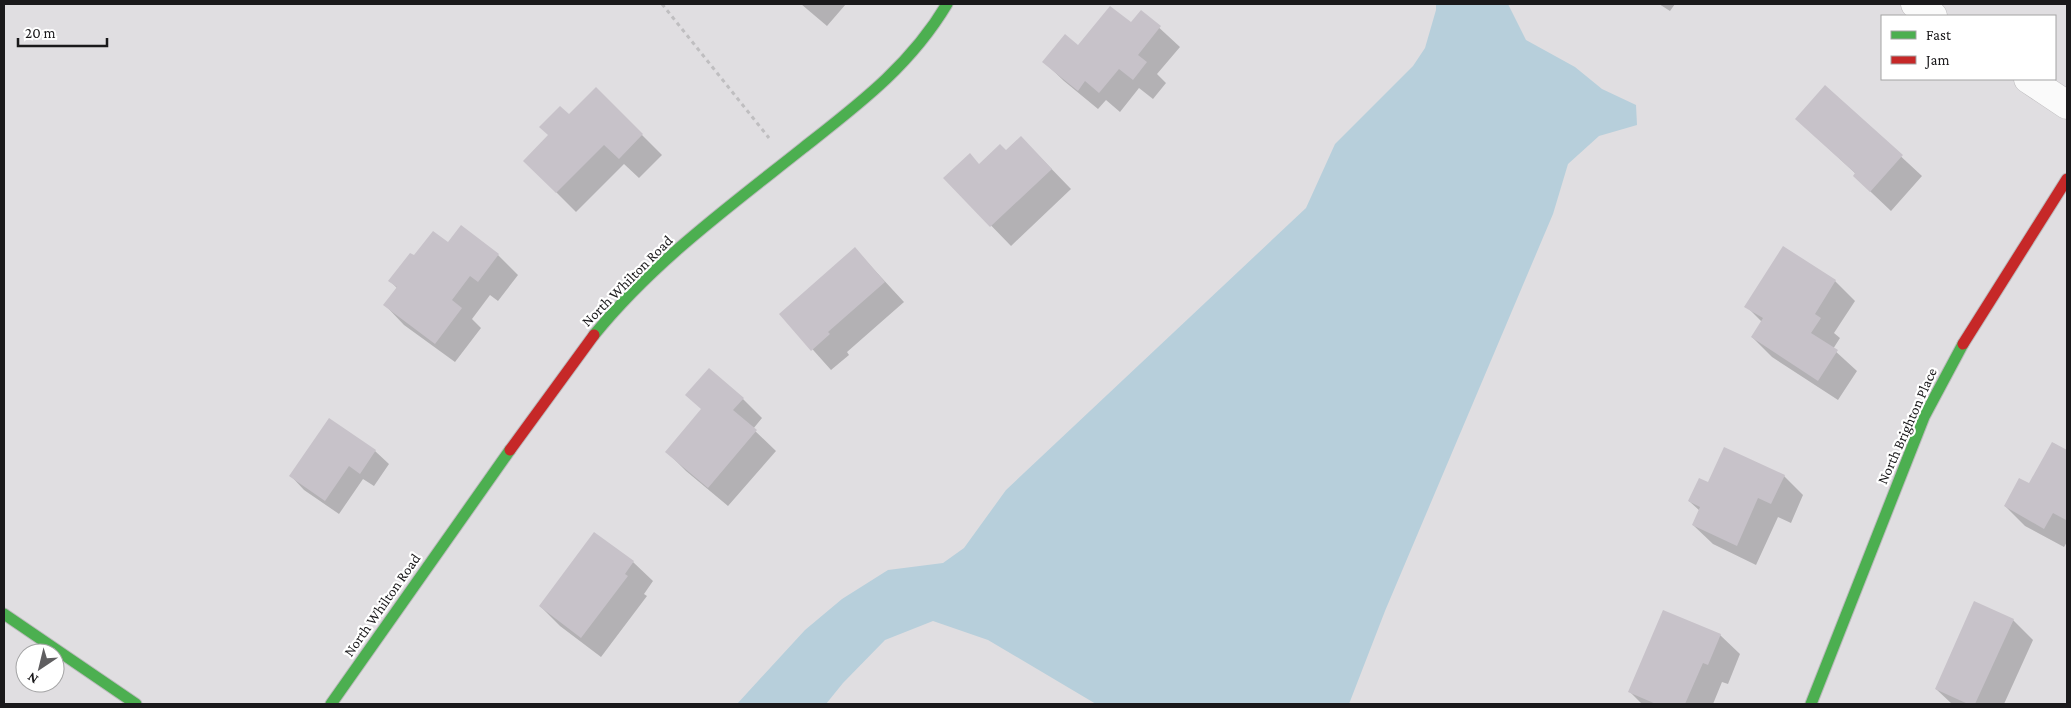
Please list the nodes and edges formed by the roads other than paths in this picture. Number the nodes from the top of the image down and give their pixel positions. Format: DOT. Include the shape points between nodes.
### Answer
graph roads {
  1 [pos="947,4"];
  2 [pos="1914,4"];
  3 [pos="1931,15"];
  4 [pos="2030,80"];
  5 [pos="2067,105"];
  6 [pos="2067,179"];
  7 [pos="4,614"];
  8 [pos="136,704"];
  9 [pos="331,704"];
  10 [pos="1811,704"];
  1 -- 9 [label="street, North Whilton Road" via="909,59 877,91 673,253 604,322"];
  2 -- 3 [label="street"];
  4 -- 5 [label="street"];
  6 -- 10 [label="street, North Brighton Place" via="1956,355 1924,416"];
  7 -- 8 [label="street"];
}
